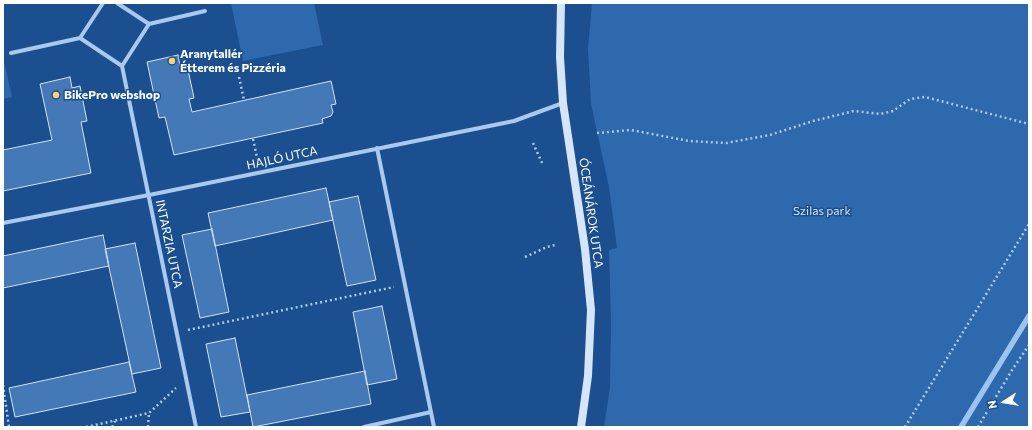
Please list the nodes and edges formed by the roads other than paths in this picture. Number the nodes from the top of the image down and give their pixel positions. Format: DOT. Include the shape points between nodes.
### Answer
graph roads {
  1 [pos="103,3"];
  2 [pos="117,3"];
  3 [pos="561,3"];
  4 [pos="205,12"];
  5 [pos="149,24"];
  6 [pos="80,38"];
  7 [pos="11,53"];
  8 [pos="122,66"];
  9 [pos="563,104"];
  10 [pos="377,148"];
  11 [pos="149,195"];
  12 [pos="3,223"];
  13 [pos="431,412"];
  14 [pos="196,427"];
  15 [pos="364,427"];
  16 [pos="434,427"];
  17 [pos="581,427"];
  1 -- 6 [label="street"];
  2 -- 5 [label="street"];
  3 -- 9 [label="street, ÓCEÁNÁROK UTCA" via="560,57"];
  4 -- 5 [label="street"];
  5 -- 8 [label="street"];
  6 -- 7 [label="street"];
  6 -- 8 [label="street"];
  8 -- 11 [label="street, INTARZIA UTCA"];
  9 -- 10 [label="street, HAJLÓ UTCA" via="514,121"];
  9 -- 17 [label="street, ÓCEÁNÁROK UTCA" via="585,249 591,310 588,376"];
  10 -- 11 [label="street, HAJLÓ UTCA"];
  10 -- 13 [label="street"];
  11 -- 12 [label="street, HAJLÓ UTCA"];
  11 -- 14 [label="street, INTARZIA UTCA"];
  13 -- 15 [label="street"];
  13 -- 16 [label="street"];
}
